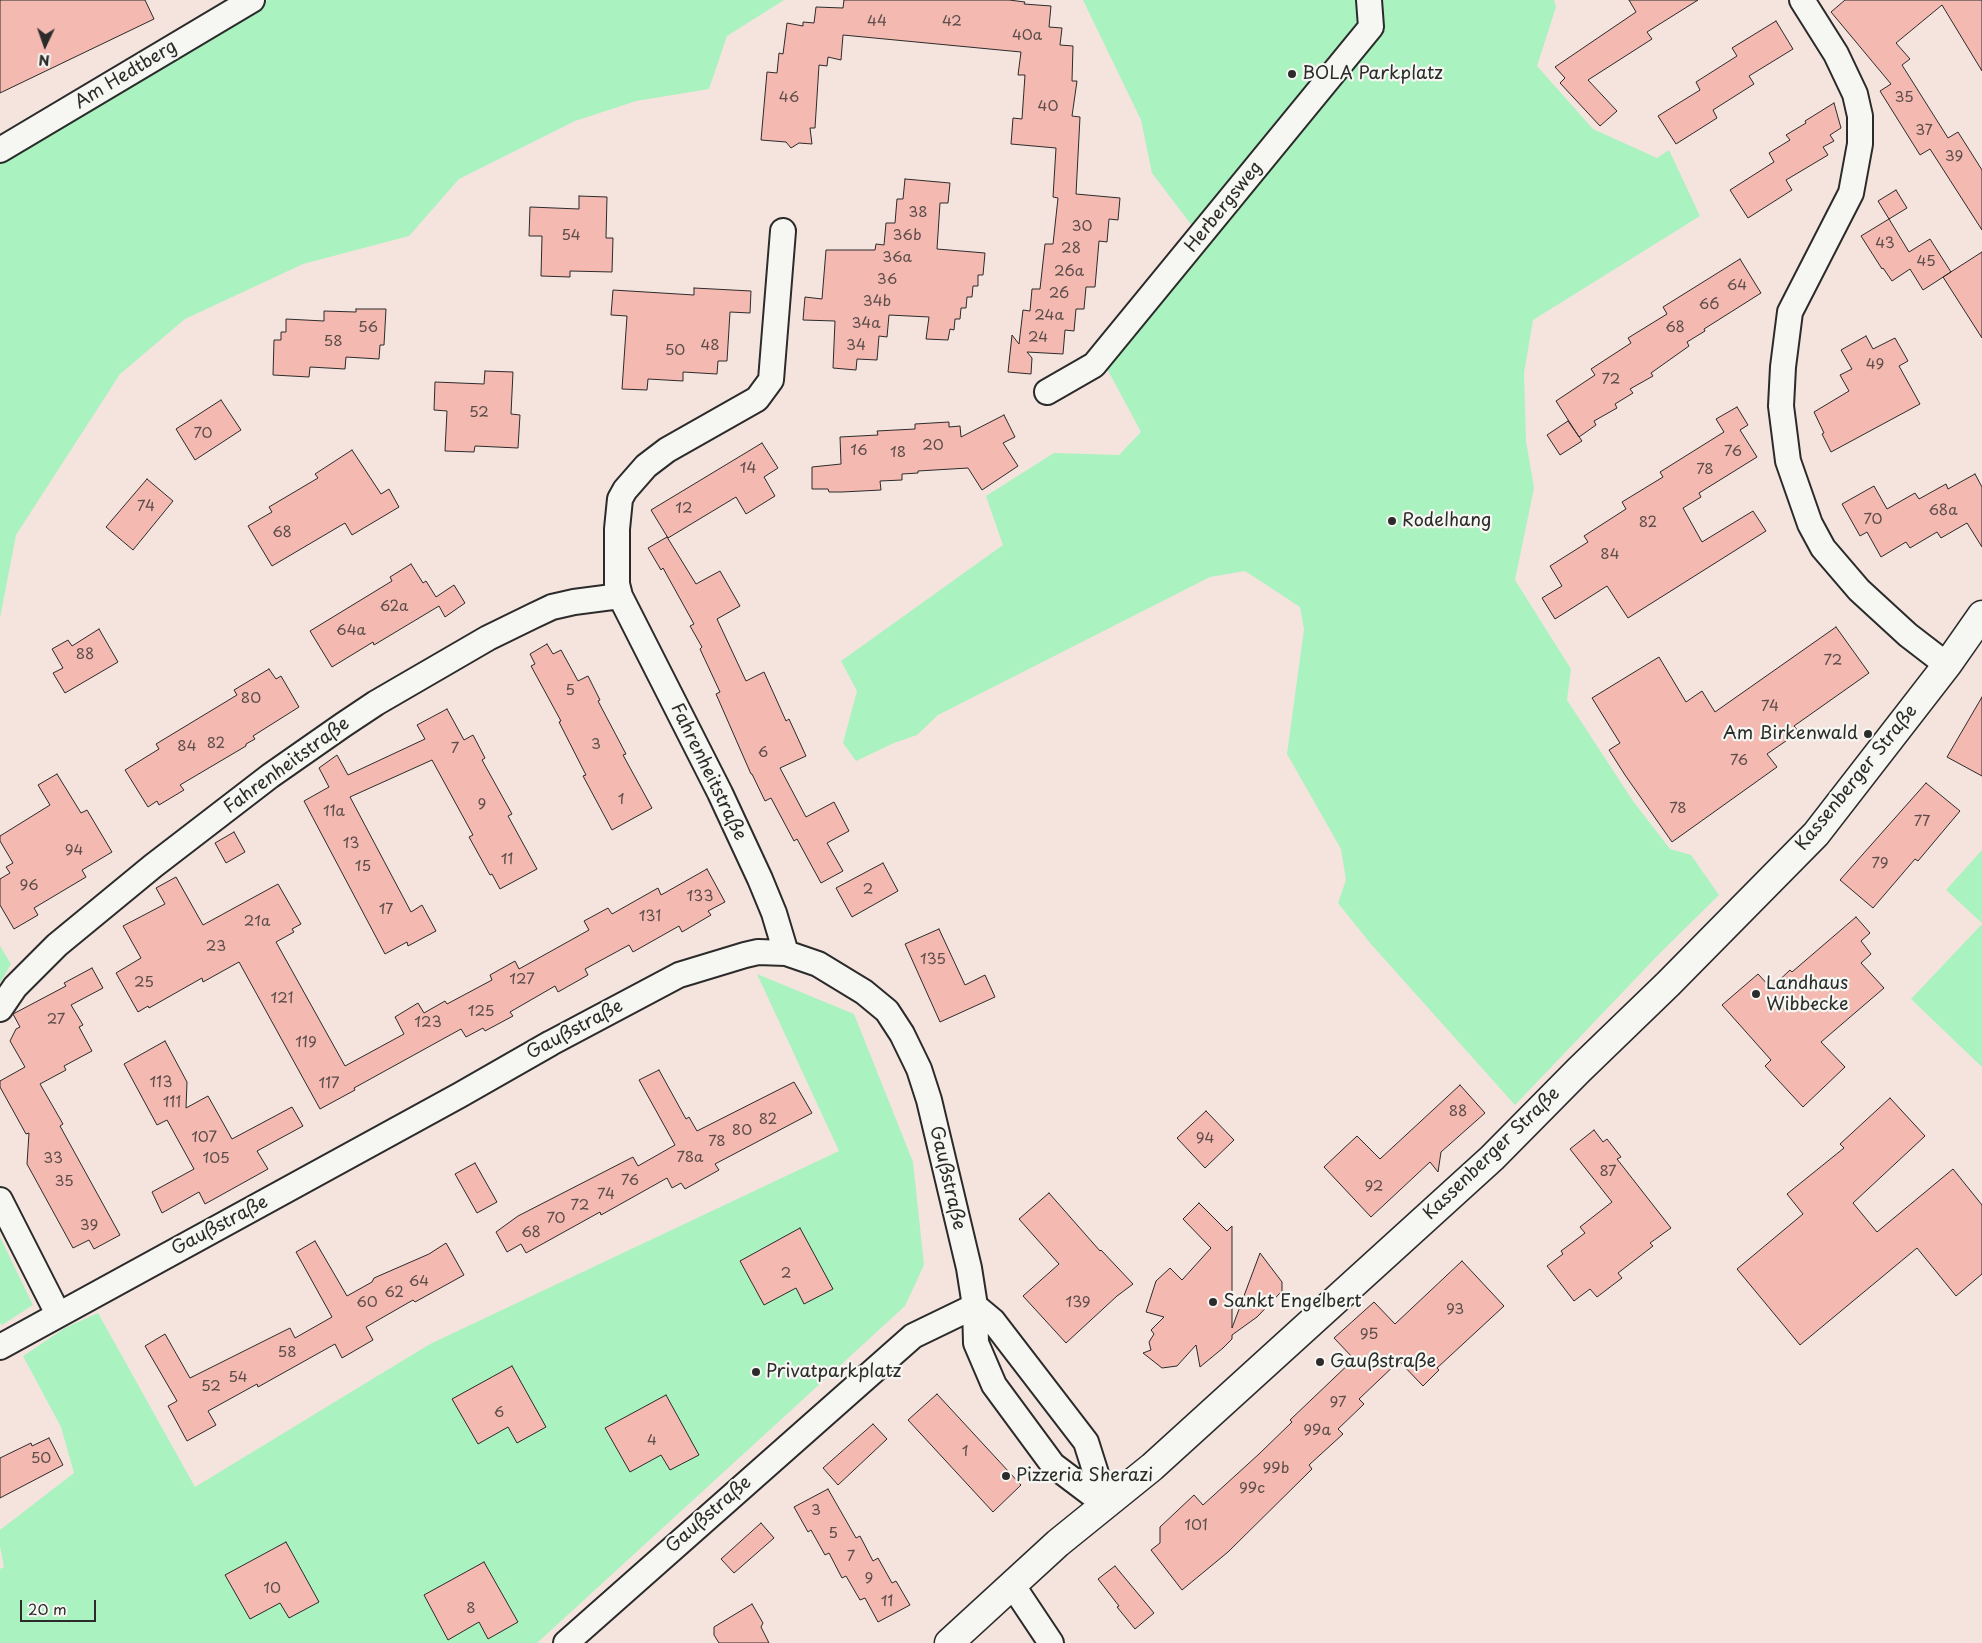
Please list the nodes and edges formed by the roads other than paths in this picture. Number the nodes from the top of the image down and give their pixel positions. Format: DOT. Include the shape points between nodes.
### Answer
graph roads {
  1 [pos="252,0"];
  2 [pos="1368,0"];
  3 [pos="1802,0"];
  4 [pos="0,150"];
  5 [pos="784,231"];
  6 [pos="1047,392"];
  7 [pos="620,596"];
  8 [pos="1982,616"];
  9 [pos="1947,665"];
  10 [pos="786,953"];
  11 [pos="0,1009"];
  12 [pos="0,1200"];
  13 [pos="975,1306"];
  14 [pos="58,1314"];
  15 [pos="0,1347"];
  16 [pos="1106,1505"];
  17 [pos="1013,1586"];
  18 [pos="566,1643"];
  19 [pos="949,1643"];
  20 [pos="1051,1643"];
  1 -- 4 [label="street, Am Hedtberg"];
  2 -- 6 [label="street, Herbergsweg" via="1371,27 1100,358 1094,365"];
  3 -- 9 [label="street" via="1836,54 1855,94 1860,116 1860,144 1851,193 1790,312 1780,406 1788,461 1810,524 1824,548 1859,590"];
  5 -- 7 [label="street, Fahrenheitstraße" via="771,380 749,405 667,450 646,466 625,490 620,499 617,529"];
  7 -- 10 [label="street, Fahrenheitstraße" via="716,784 760,879"];
  7 -- 11 [label="street, Fahrenheitstraße" via="552,607 488,638 376,703 270,776 153,866 57,945 15,987"];
  8 -- 9 [label="street, Kassenberger Straße"];
  9 -- 16 [label="street, Kassenberger Straße" via="1816,834 1668,984 1492,1158"];
  10 -- 13 [label="street, Gaußstraße" via="818,964 864,992 887,1011 902,1034 929,1100"];
  10 -- 14 [label="street, Gaußstraße" via="758,952 679,975"];
  12 -- 14 [label="street"];
  13 -- 16 [label="street" via="993,1321 1086,1442"];
  13 -- 16 [label="street, Gaußstraße" via="976,1342 994,1385 1053,1465"];
  13 -- 18 [label="street, Gaußstraße" via="913,1336"];
  14 -- 15 [label="street, Gaußstraße"];
  16 -- 17 [label="street, Kassenberger Straße" via="1058,1543"];
  17 -- 19 [label="street, Kassenberger Straße"];
  17 -- 20 [label="street"];
}
